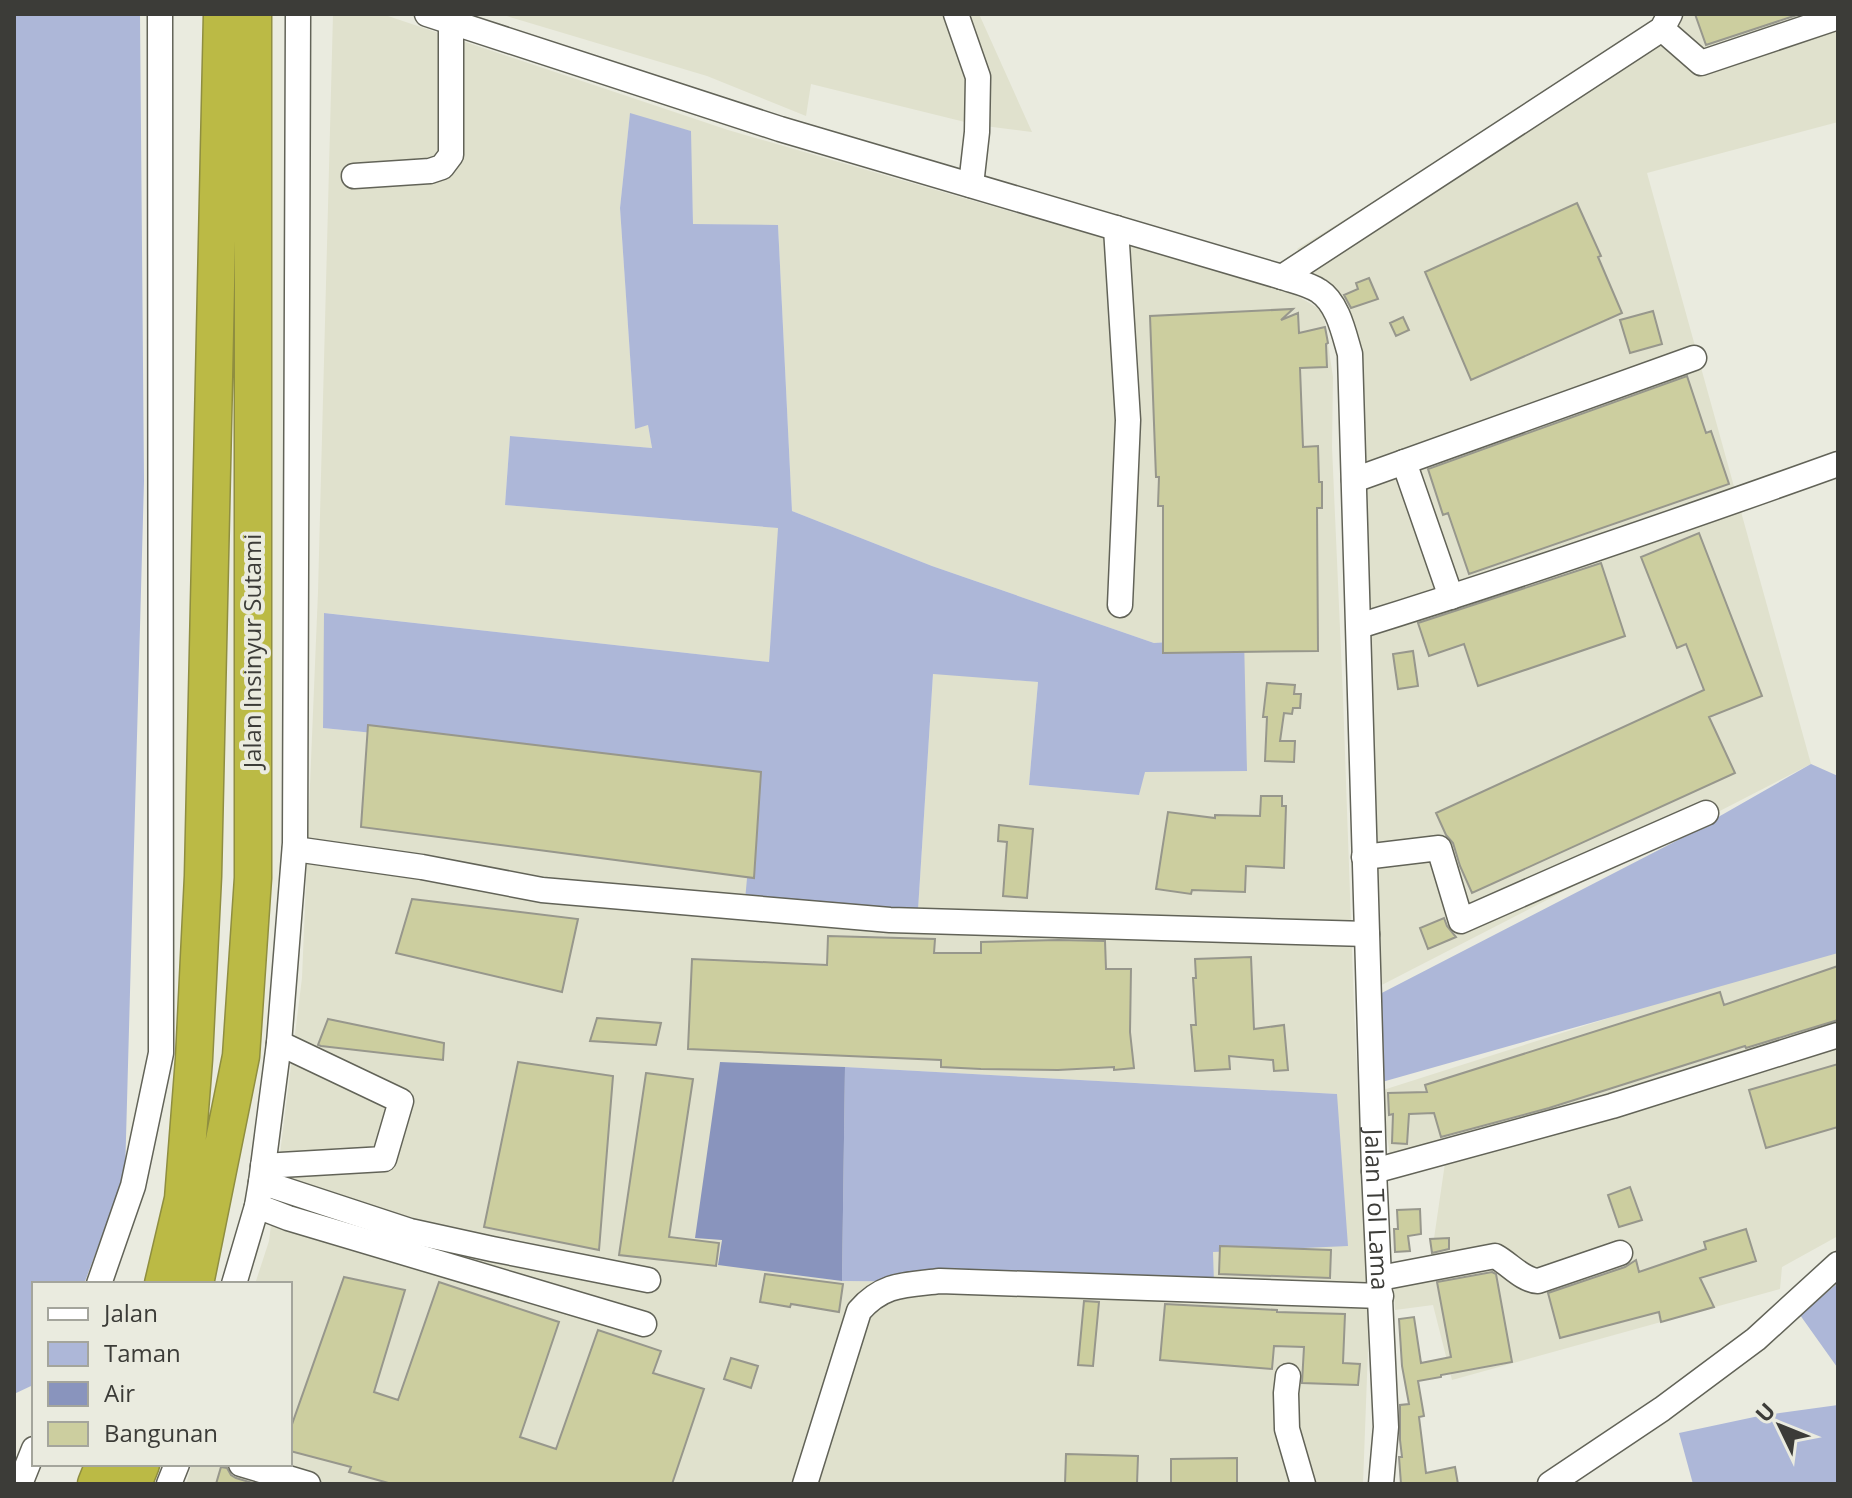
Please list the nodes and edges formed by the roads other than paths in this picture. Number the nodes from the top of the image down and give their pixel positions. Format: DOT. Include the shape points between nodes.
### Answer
graph roads {
  1 [pos="160,14"];
  2 [pos="222,14"];
  3 [pos="253,14"];
  4 [pos="298,14"];
  5 [pos="427,14"];
  6 [pos="956,14"];
  7 [pos="1838,17"];
  8 [pos="451,22"];
  9 [pos="1666,22"];
  10 [pos="354,176"];
  11 [pos="971,185"];
  12 [pos="1116,228"];
  13 [pos="1282,277"];
  14 [pos="1694,358"];
  15 [pos="1404,462"];
  16 [pos="1838,464"];
  17 [pos="1354,480"];
  18 [pos="1451,597"];
  19 [pos="1120,605"];
  20 [pos="1359,626"];
  21 [pos="1706,813"];
  22 [pos="295,849"];
  23 [pos="1364,857"];
  24 [pos="1367,934"];
  25 [pos="1838,1035"];
  26 [pos="279,1043"];
  27 [pos="1374,1171"];
  28 [pos="262,1174"];
  29 [pos="257,1206"];
  30 [pos="1620,1253"];
  31 [pos="1838,1264"];
  32 [pos="648,1280"];
  33 [pos="100,1282"];
  34 [pos="163,1282"];
  35 [pos="195,1282"];
  36 [pos="235,1282"];
  37 [pos="1380,1287"];
  38 [pos="644,1324"];
  39 [pos="1288,1376"];
  40 [pos="32,1454"];
  41 [pos="248,1466"];
  42 [pos="20,1484"];
  43 [pos="308,1484"];
  44 [pos="805,1484"];
  45 [pos="1303,1484"];
  46 [pos="1381,1484"];
  47 [pos="1550,1484"];
  1 -- 33 [label="street" via="161,1053 133,1186"];
  2 -- 34 [label="highway, Jalan Insinyur Sutami" via="203,876 183,1199"];
  3 -- 35 [label="highway, Jalan Insinyur Sutami" via="253,878 241,1056"];
  4 -- 22 [label="street"];
  5 -- 8 [label="street, Jalan Tol Lama"];
  6 -- 11 [label="street" via="978,77"];
  7 -- 9 [label="street" via="1701,63"];
  8 -- 10 [label="street" via="451,155 442,167 430,171"];
  8 -- 11 [label="street, Jalan Tol Lama"];
  9 -- 13 [label="street"];
  11 -- 12 [label="street, Jalan Tol Lama"];
  12 -- 13 [label="street, Jalan Tol Lama"];
  12 -- 19 [label="street" via="1128,420"];
  13 -- 17 [label="street, Jalan Tol Lama" via="1318,289 1342,326 1350,354"];
  14 -- 15 [label="street"];
  15 -- 17 [label="street"];
  15 -- 18 [label="street"];
  16 -- 18 [label="street"];
  17 -- 20 [label="street, Jalan Tol Lama"];
  18 -- 20 [label="street"];
  20 -- 23 [label="street, Jalan Tol Lama"];
  21 -- 23 [label="street" via="1461,921 1439,848"];
  22 -- 24 [label="street" via="542,890 890,920"];
  22 -- 26 [label="street"];
  23 -- 24 [label="street, Jalan Tol Lama"];
  24 -- 27 [label="street, Jalan Tol Lama"];
  25 -- 27 [label="street" via="1612,1106"];
  26 -- 28 [label="street"];
  26 -- 28 [label="street" via="401,1101 384,1159"];
  27 -- 37 [label="street, Jalan Tol Lama"];
  28 -- 29 [label="street"];
  28 -- 32 [label="street" via="410,1231"];
  29 -- 36 [label="street"];
  29 -- 38 [label="street"];
  30 -- 37 [label="street" via="1538,1281 1528,1280 1495,1256"];
  31 -- 47 [label="street" via="1756,1339"];
  37 -- 44 [label="street" via="940,1281 896,1286 871,1298 859,1311"];
  37 -- 46 [label="street, Jalan Tol Lama" via="1386,1427"];
  39 -- 45 [label="street" via="1287,1429"];
  40 -- 42 [label="street"];
  41 -- 43 [label="street"];
}
